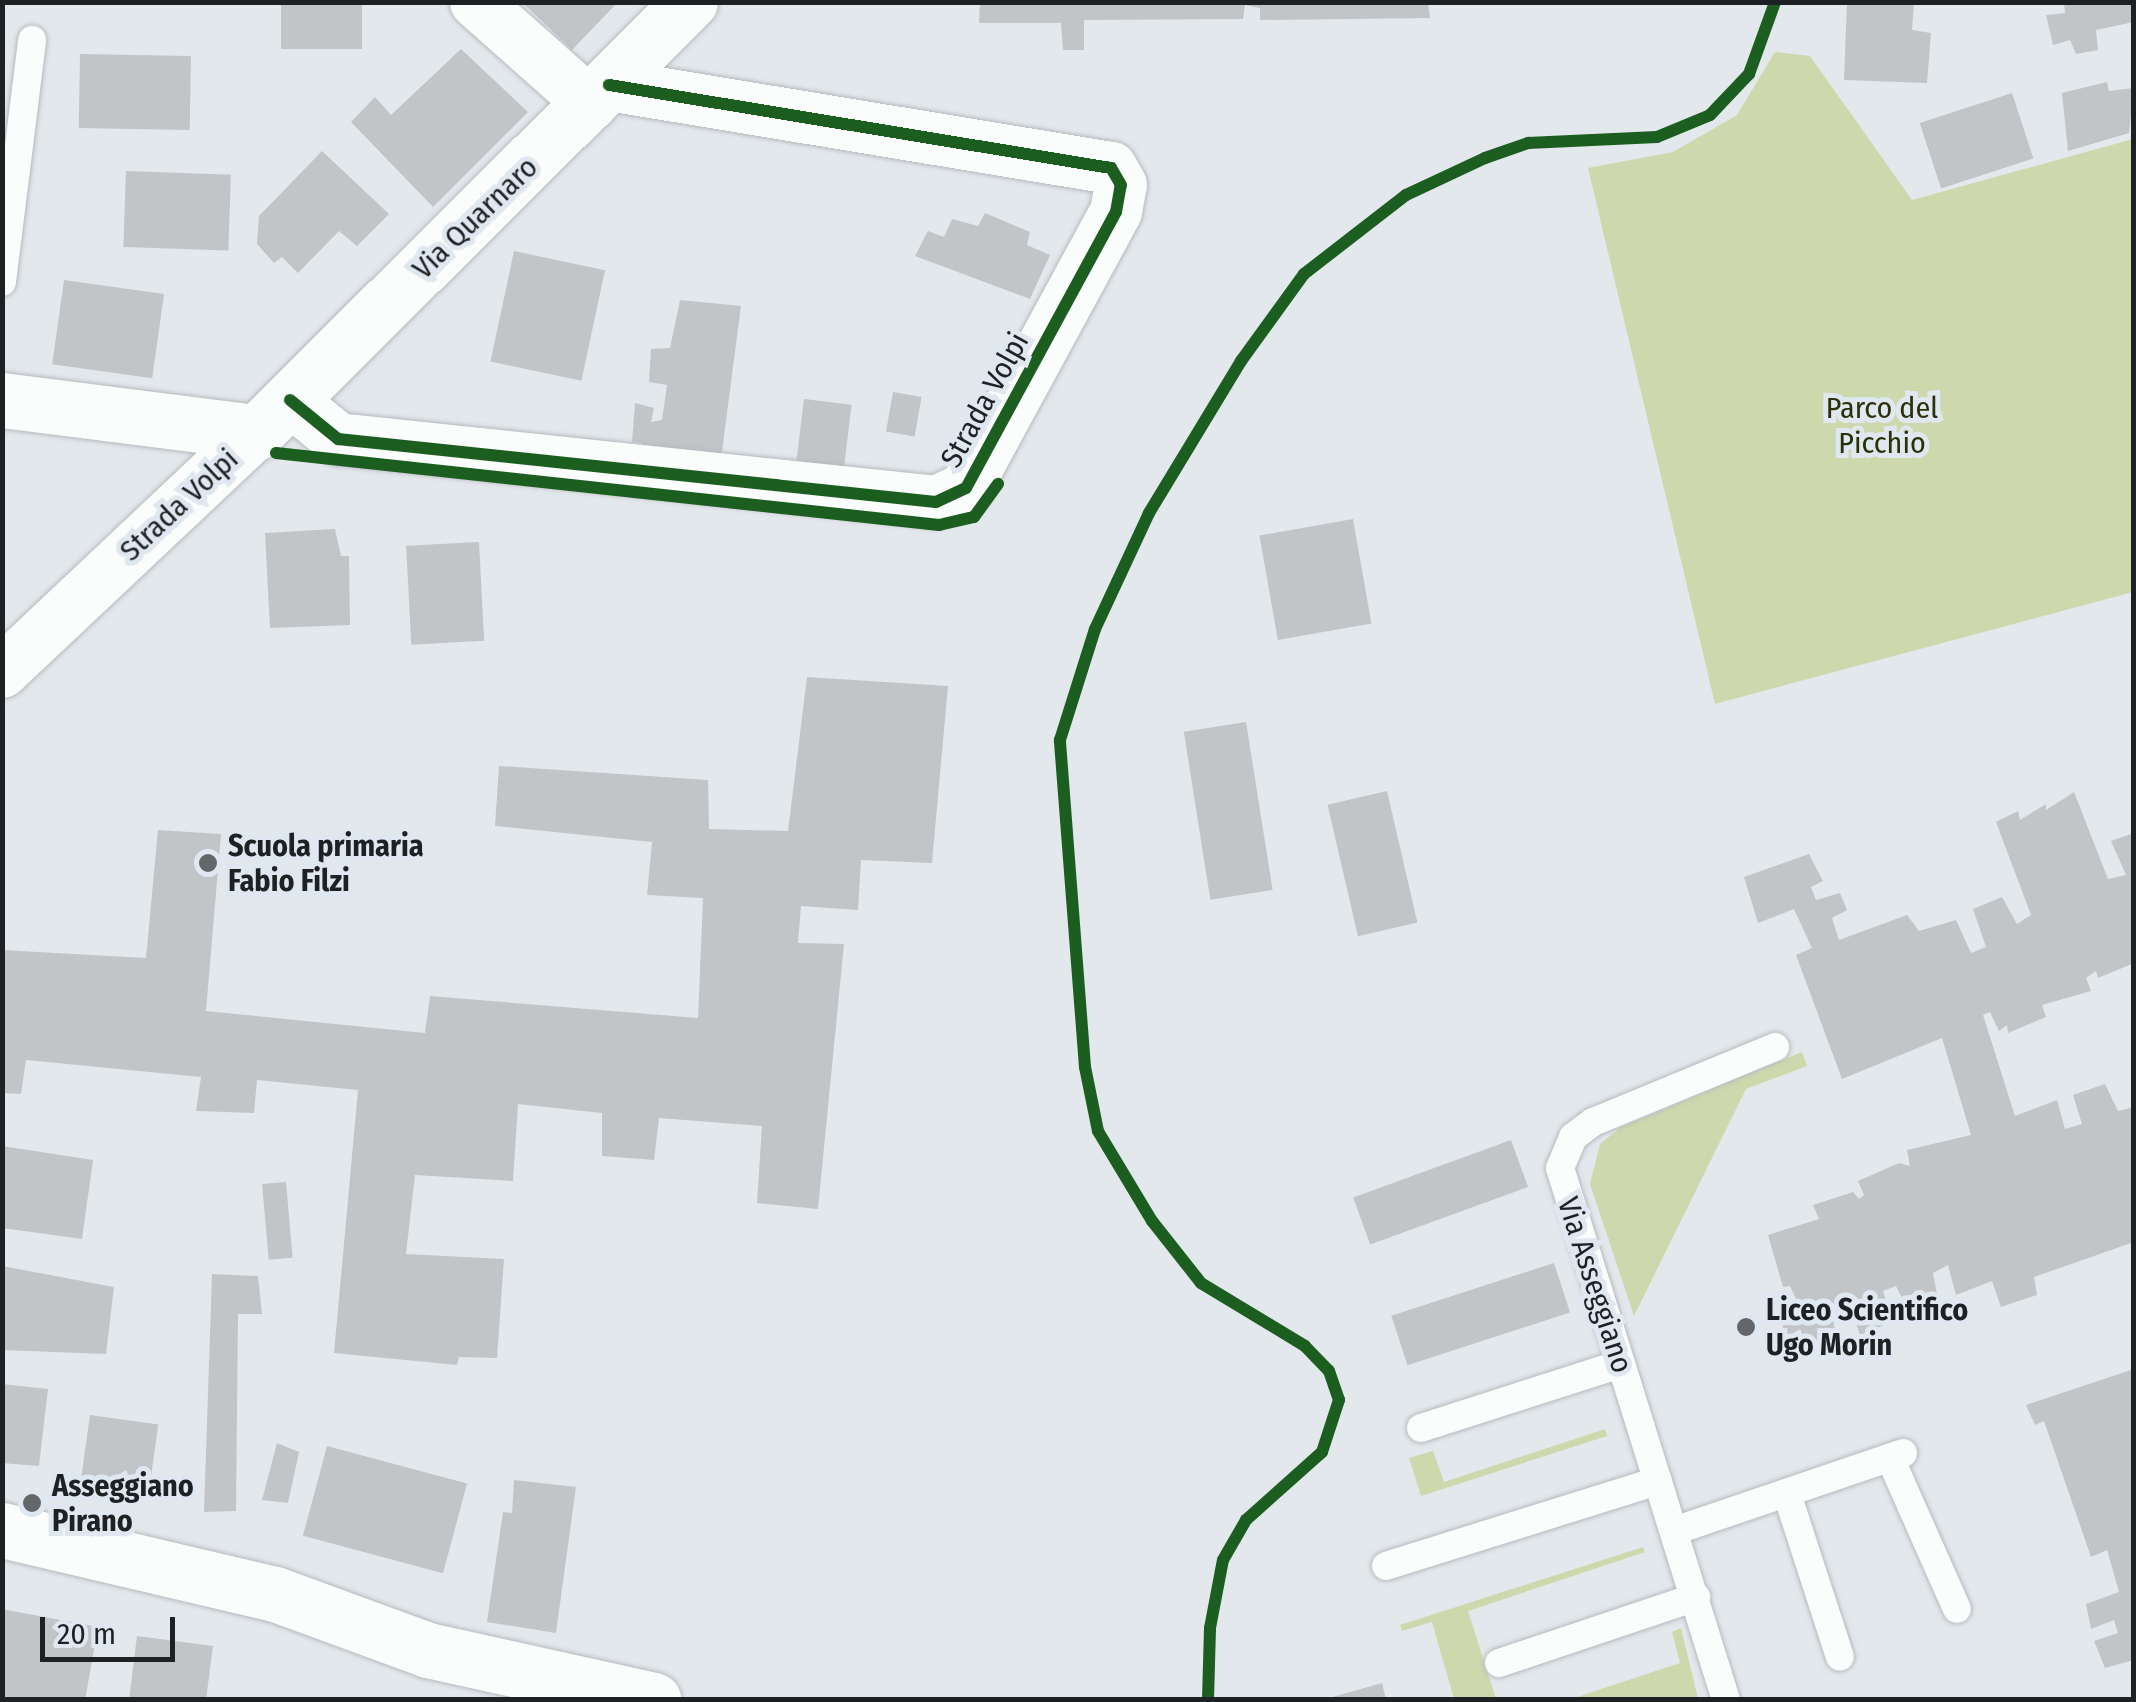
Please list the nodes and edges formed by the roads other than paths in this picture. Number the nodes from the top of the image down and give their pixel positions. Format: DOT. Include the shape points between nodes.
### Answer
graph roads {
  1 [pos="476,2"];
  2 [pos="690,2"];
  3 [pos="32,40"];
  4 [pos="600,95"];
  5 [pos="2,282"];
  6 [pos="2,400"];
  7 [pos="273,416"];
  8 [pos="2,672"];
  9 [pos="1775,1047"];
  10 [pos="1620,1364"];
  11 [pos="1421,1428"];
  12 [pos="1658,1481"];
  13 [pos="1788,1494"];
  14 [pos="2,1530"];
  15 [pos="1674,1531"];
  16 [pos="1386,1566"];
  17 [pos="1696,1597"];
  18 [pos="1956,1609"];
  19 [pos="1840,1657"];
  20 [pos="1500,1663"];
  21 [pos="654,1700"];
  22 [pos="1726,1700"];
  1 -- 4 [label="street"];
  2 -- 4 [label="street, Via Quarnaro"];
  3 -- 5 [label="lane"];
  4 -- 7 [label="street, Via Quarnaro"];
  4 -- 7 [label="street, Strada Volpi" via="1087,159 1117,175 1116,212 966,488 936,502 338,438"];
  6 -- 7 [label="street, Strada Volpi"];
  7 -- 8 [label="street, Strada Volpi"];
  9 -- 10 [label="lane, Via Asseggiano" via="1592,1122 1567,1146 1562,1182"];
  10 -- 11 [label="lane"];
  10 -- 12 [label="lane, Via Asseggiano"];
  12 -- 15 [label="lane, Via Asseggiano"];
  12 -- 16 [label="lane"];
  13 -- 15 [label="lane"];
  13 -- 18 [label="lane" via="1896,1456"];
  13 -- 19 [label="lane"];
  14 -- 21 [label="street" via="274,1594 428,1650"];
  15 -- 17 [label="lane, Via Asseggiano"];
  17 -- 20 [label="lane"];
  17 -- 22 [label="lane, Via Asseggiano"];
}
